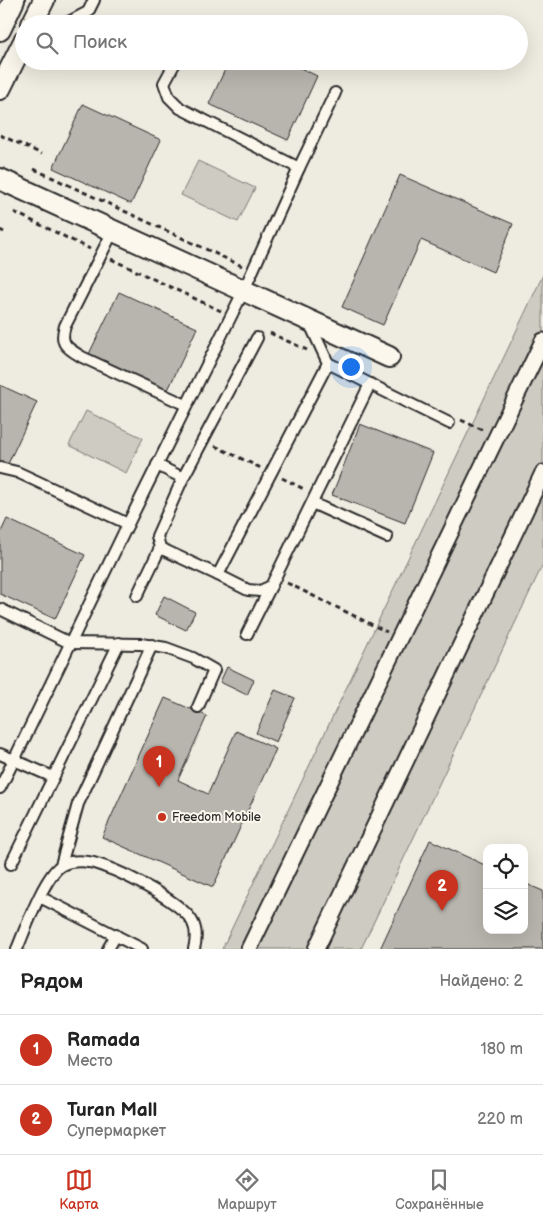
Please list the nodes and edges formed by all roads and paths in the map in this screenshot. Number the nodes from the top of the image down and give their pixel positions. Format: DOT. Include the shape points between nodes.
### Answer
graph roads {
  1 [pos="3,0"];
  2 [pos="14,0"];
  3 [pos="44,0"];
  4 [pos="94,0"];
  5 [pos="36,15"];
  6 [pos="82,15"];
  7 [pos="0,25"];
  8 [pos="0,30"];
  9 [pos="15,60"];
  10 [pos="171,70"];
  11 [pos="0,89"];
  12 [pos="335,93"];
  13 [pos="0,135"];
  14 [pos="42,154"];
  15 [pos="299,168"];
  16 [pos="34,169"];
  17 [pos="0,179"];
  18 [pos="0,230"];
  19 [pos="113,231"];
  20 [pos="4,232"];
  21 [pos="252,271"];
  22 [pos="244,290"];
  23 [pos="309,320"];
  24 [pos="256,338"];
  25 [pos="543,341"];
  26 [pos="389,357"];
  27 [pos="328,363"];
  28 [pos="370,384"];
  29 [pos="186,405"];
  30 [pos="449,423"];
  31 [pos="157,465"];
  32 [pos="0,468"];
  33 [pos="543,473"];
  34 [pos="184,478"];
  35 [pos="312,503"];
  36 [pos="128,524"];
  37 [pos="387,537"];
  38 [pos="160,548"];
  39 [pos="218,575"];
  40 [pos="273,582"];
  41 [pos="137,596"];
  42 [pos="0,609"];
  43 [pos="247,634"];
  44 [pos="400,638"];
  45 [pos="70,643"];
  46 [pos="119,643"];
  47 [pos="152,646"];
  48 [pos="198,707"];
  49 [pos="0,754"];
  50 [pos="14,760"];
  51 [pos="52,777"];
  52 [pos="0,788"];
  53 [pos="11,864"];
  54 [pos="61,865"];
  55 [pos="40,897"];
  56 [pos="116,935"];
  57 [pos="17,949"];
  58 [pos="108,949"];
  59 [pos="142,949"];
  60 [pos="194,949"];
  61 [pos="249,949"];
  62 [pos="316,949"];
  1 -- 7 [label="lane"];
  2 -- 8 [label="street"];
  3 -- 5 [label="street"];
  4 -- 6 [label="lane" via="88,12"];
  9 -- 11 [label="street"];
  10 -- 15 [label="lane" via="164,83 169,97 180,108"];
  12 -- 15 [label="lane"];
  13 -- 14 [label="path"];
  15 -- 21 [label="lane"];
  16 -- 21 [label="path"];
  17 -- 19 [label="street"];
  18 -- 20 [label="path"];
  19 -- 22 [label="street"];
  19 -- 29 [label="lane" via="65,326 64,342 82,357"];
  21 -- 22 [label="lane"];
  22 -- 23 [label="street"];
  22 -- 29 [label="lane"];
  23 -- 26 [label="street"];
  23 -- 27 [label="lane"];
  24 -- 34 [label="lane"];
  25 -- 44 [label="street"];
  27 -- 28 [label="lane"];
  27 -- 39 [label="lane"];
  28 -- 30 [label="lane"];
  28 -- 35 [label="lane"];
  29 -- 31 [label="lane"];
  31 -- 34 [label="lane"];
  31 -- 36 [label="lane"];
  32 -- 36 [label="lane" via="17,472"];
  33 -- 62 [label="street"];
  34 -- 38 [label="lane" via="157,536"];
  35 -- 37 [label="lane"];
  35 -- 40 [label="lane"];
  36 -- 45 [label="lane"];
  38 -- 39 [label="lane"];
  38 -- 41 [label="lane"];
  39 -- 40 [label="lane" via="248,590 260,591"];
  40 -- 43 [label="lane"];
  40 -- 44 [label="path"];
  42 -- 45 [label="lane"];
  44 -- 61 [label="street"];
  45 -- 46 [label="lane"];
  45 -- 50 [label="lane"];
  46 -- 47 [label="lane"];
  46 -- 51 [label="lane"];
  47 -- 48 [label="lane" via="193,658 214,670"];
  47 -- 54 [label="lane" via="78,804"];
  49 -- 50 [label="lane"];
  50 -- 51 [label="lane"];
  50 -- 52 [label="lane"];
  51 -- 53 [label="lane"];
  54 -- 55 [label="lane" via="50,877"];
  54 -- 60 [label="lane" via="84,861 103,866 166,897 193,922"];
  55 -- 56 [label="lane"];
  55 -- 57 [label="lane"];
  56 -- 58 [label="lane"];
  56 -- 59 [label="lane"];
}
